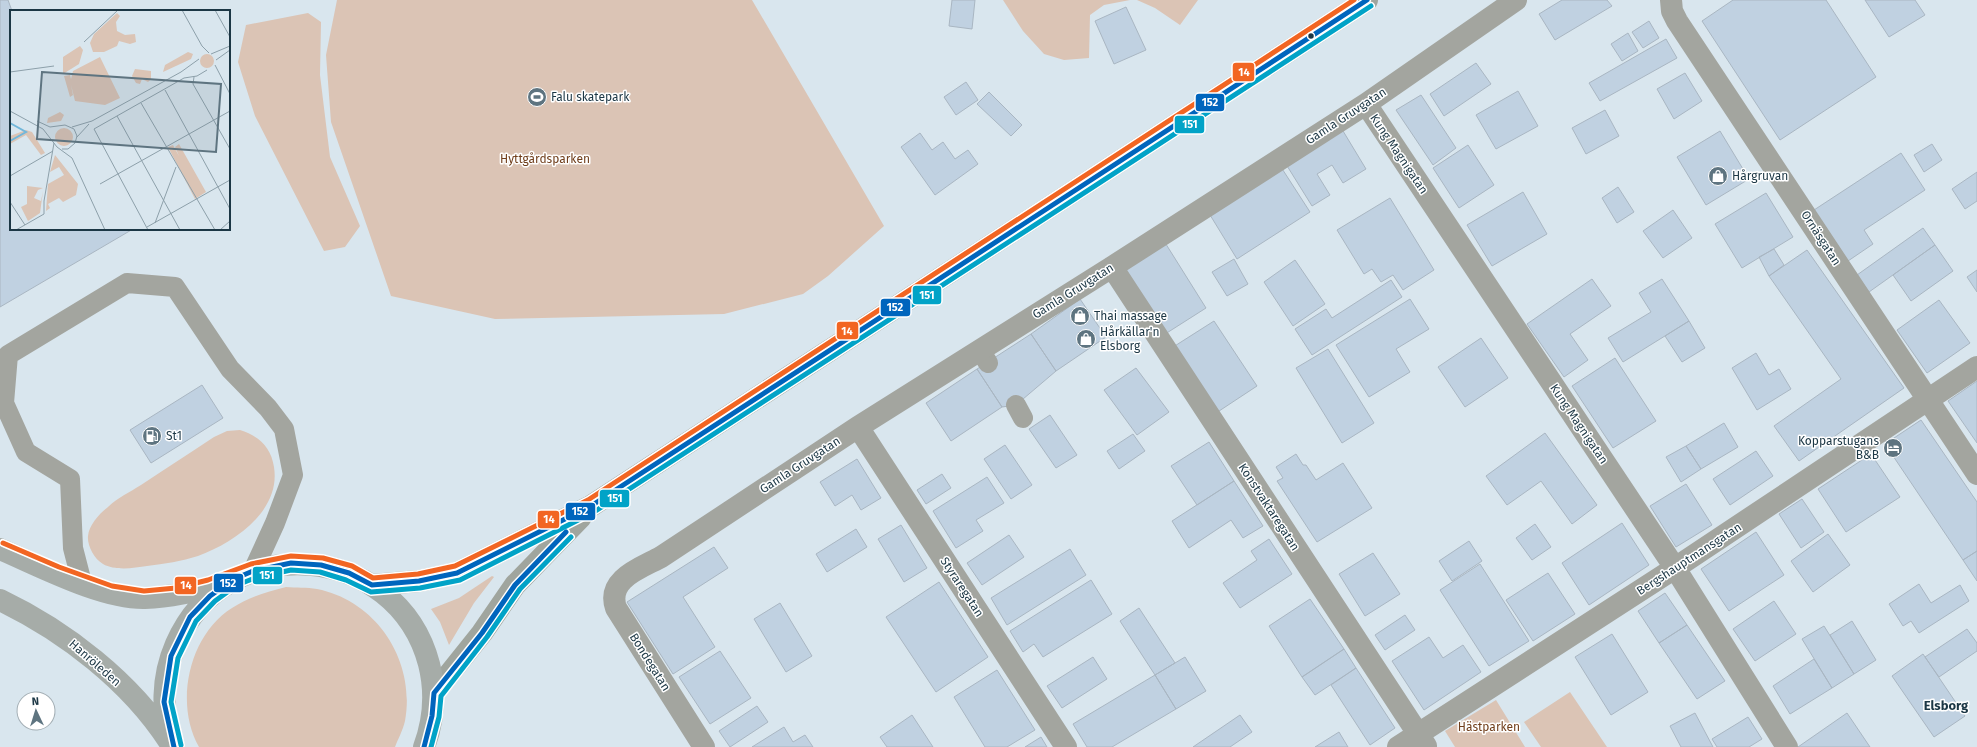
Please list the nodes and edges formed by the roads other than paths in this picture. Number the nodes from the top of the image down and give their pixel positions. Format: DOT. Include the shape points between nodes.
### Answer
graph roads {
  1 [pos="1367,0"];
  2 [pos="1516,0"];
  3 [pos="1671,0"];
  4 [pos="1366,104"];
  5 [pos="1112,267"];
  6 [pos="1977,367"];
  7 [pos="1928,399"];
  8 [pos="858,426"];
  9 [pos="1977,474"];
  10 [pos="591,506"];
  11 [pos="0,549"];
  12 [pos="1675,568"];
  13 [pos="243,575"];
  14 [pos="626,576"];
  15 [pos="82,583"];
  16 [pos="372,585"];
  17 [pos="0,600"];
  18 [pos="434,693"];
  19 [pos="1423,741"];
  20 [pos="173,747"];
  21 [pos="424,747"];
  22 [pos="704,747"];
  23 [pos="1066,747"];
  24 [pos="1398,747"];
  25 [pos="1787,747"];
  1 -- 10 [label="main road"];
  2 -- 4 [label="street, Gamla Gruvgatan"];
  3 -- 7 [label="street, Ornäsgatan" via="1672,11 1677,21"];
  4 -- 5 [label="street, Gamla Gruvgatan"];
  4 -- 12 [label="street, Kung Magnigatan"];
  5 -- 8 [label="street, Gamla Gruvgatan" via="984,356"];
  5 -- 19 [label="street, Konstvaktaregatan"];
  6 -- 7 [label="street, Bergshauptmansgatan"];
  7 -- 9 [label="street, Ornäsgatan"];
  7 -- 12 [label="street, Bergshauptmansgatan"];
  8 -- 14 [label="street, Gamla Gruvgatan" via="661,557"];
  8 -- 23 [label="street, Styraregatan"];
  10 -- 16 [label="main road" via="457,573 419,581"];
  10 -- 18 [label="main road" via="515,585 482,633"];
  11 -- 15 [label="highway"];
  12 -- 19 [label="street, Bergshauptmansgatan"];
  12 -- 25 [label="street, Kung Magnigatan"];
  13 -- 15 [label="highway" via="177,595 144,598 110,593"];
  13 -- 15 [label="lane" via="275,523 293,475 284,429 268,408 230,369 175,287 127,283 8,355 4,403 26,452 70,480 73,548"];
  13 -- 16 [label="highway" via="291,563 321,565 349,573"];
  13 -- 20 [label="highway" via="210,596 190,617 171,656 164,702"];
  14 -- 22 [label="street, Bondegatan" via="615,589 614,601"];
  16 -- 18 [label="highway" via="395,603 420,639 428,661"];
  17 -- 20 [label="highway, Hanröleden" via="60,632 104,668 143,708"];
  18 -- 21 [label="highway" via="432,716"];
  19 -- 24 [label="street, Bergshauptmansgatan"];
}
